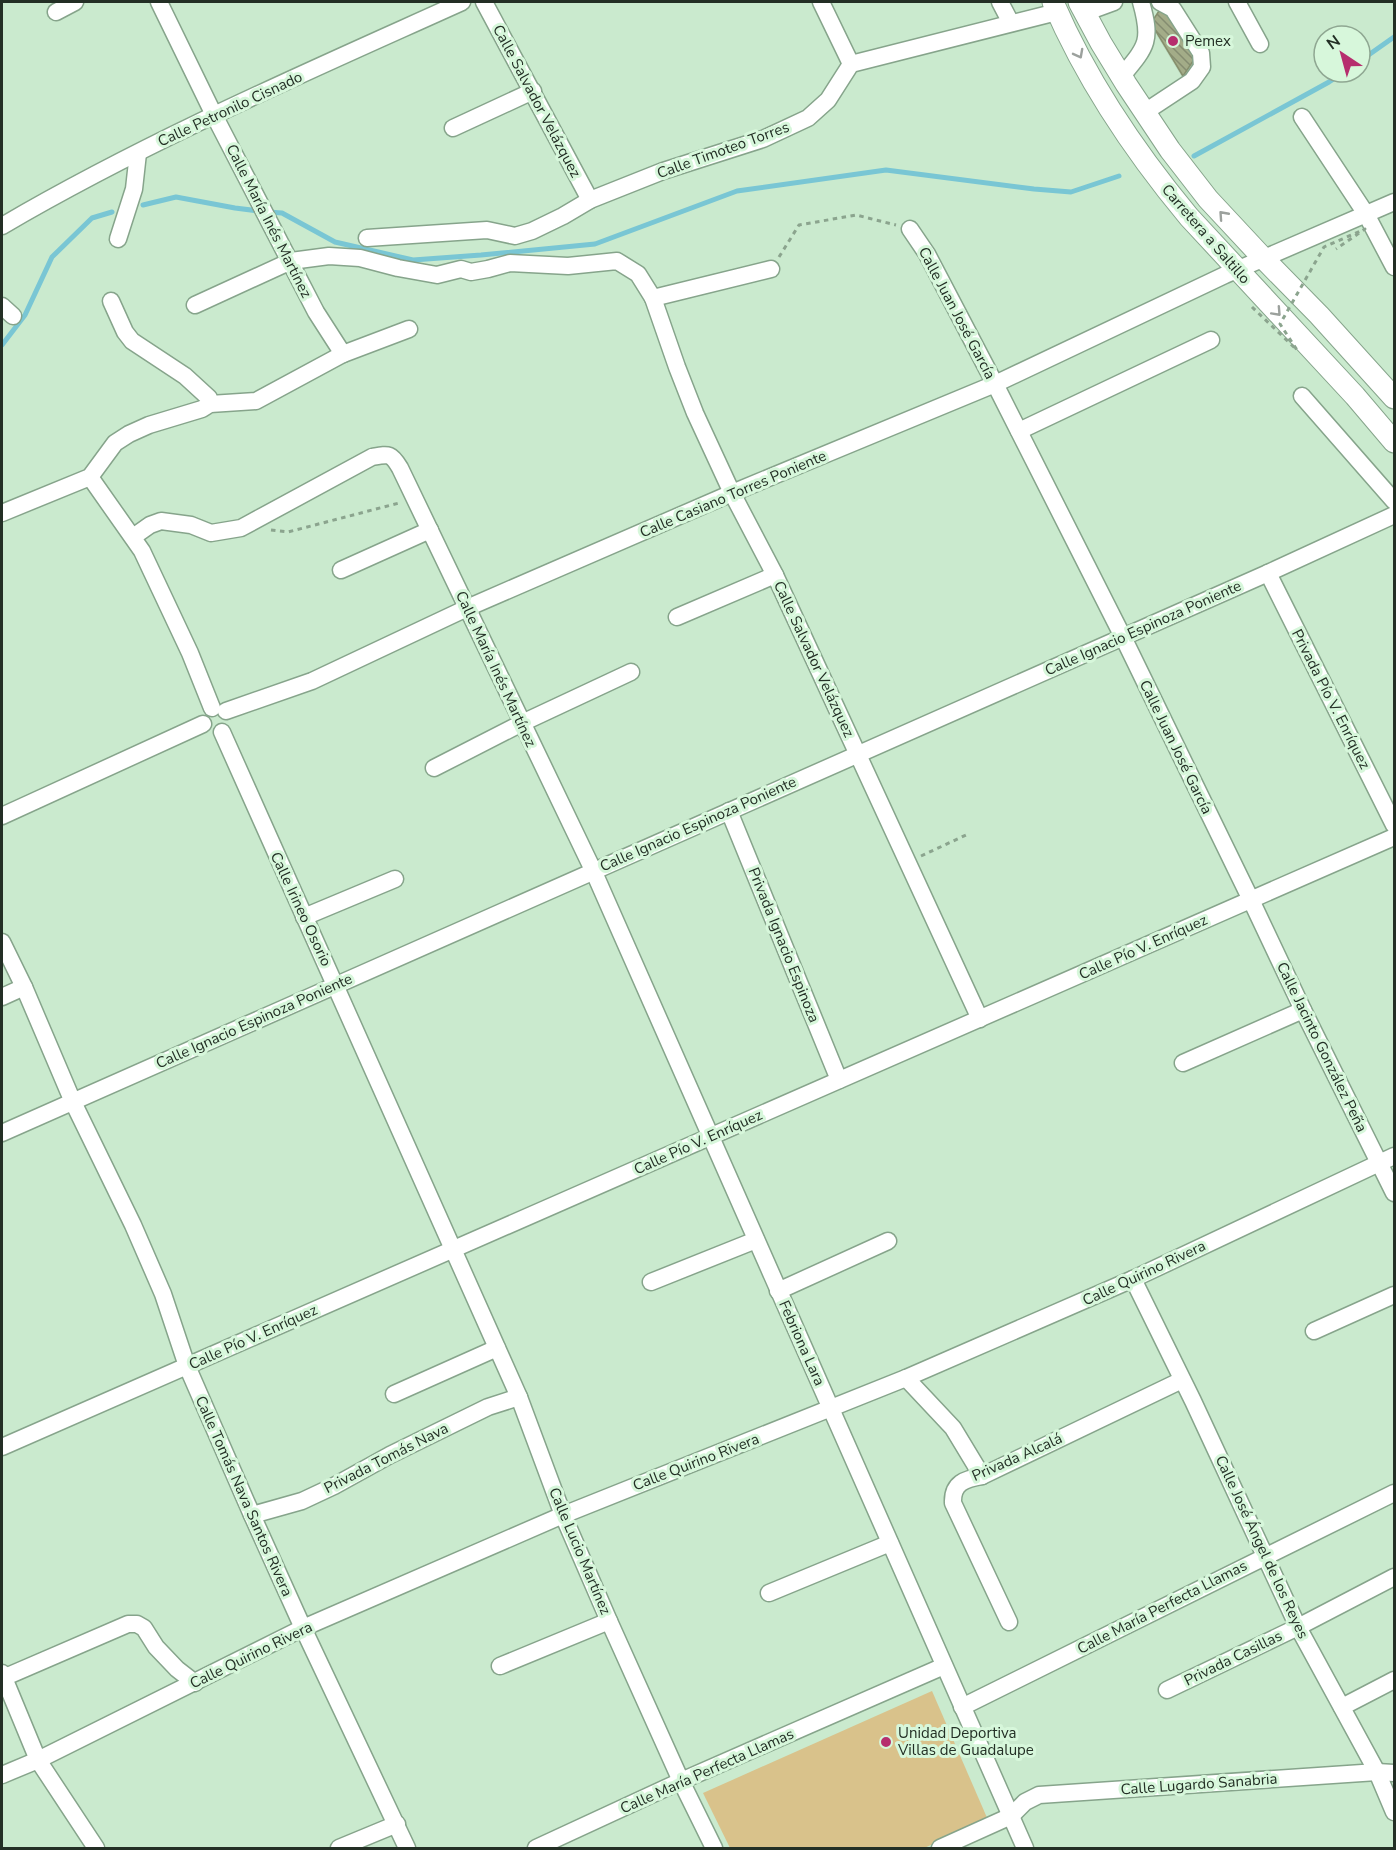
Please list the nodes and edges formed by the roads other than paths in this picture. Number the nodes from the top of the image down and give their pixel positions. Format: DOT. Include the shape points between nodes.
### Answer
graph roads {
  1 [pos="75,2"];
  2 [pos="159,2"];
  3 [pos="462,2"];
  4 [pos="484,2"];
  5 [pos="821,2"];
  6 [pos="1000,2"];
  7 [pos="1114,2"];
  8 [pos="1141,2"];
  9 [pos="1160,2"];
  10 [pos="1237,2"];
  11 [pos="1055,7"];
  12 [pos="1082,7"];
  13 [pos="56,12"];
  14 [pos="1011,23"];
  15 [pos="1260,44"];
  16 [pos="851,64"];
  17 [pos="1122,76"];
  18 [pos="533,91"];
  19 [pos="1145,112"];
  20 [pos="214,115"];
  21 [pos="1302,117"];
  22 [pos="453,128"];
  23 [pos="138,153"];
  24 [pos="590,200"];
  25 [pos="1395,202"];
  26 [pos="1366,214"];
  27 [pos="2,226"];
  28 [pos="910,229"];
  29 [pos="515,236"];
  30 [pos="367,238"];
  31 [pos="118,239"];
  32 [pos="1263,258"];
  33 [pos="291,261"];
  34 [pos="510,263"];
  35 [pos="1395,267"];
  36 [pos="771,269"];
  37 [pos="1237,270"];
  38 [pos="653,298"];
  39 [pos="111,301"];
  40 [pos="195,305"];
  41 [pos="409,329"];
  42 [pos="1211,340"];
  43 [pos="343,354"];
  44 [pos="995,384"];
  45 [pos="1302,396"];
  46 [pos="1395,398"];
  47 [pos="210,404"];
  48 [pos="1018,431"];
  49 [pos="1395,442"];
  50 [pos="90,477"];
  51 [pos="732,494"];
  52 [pos="1395,501"];
  53 [pos="2,513"];
  54 [pos="1395,515"];
  55 [pos="430,530"];
  56 [pos="133,537"];
  57 [pos="341,570"];
  58 [pos="1268,573"];
  59 [pos="775,575"];
  60 [pos="467,608"];
  61 [pos="677,617"];
  62 [pos="1123,637"];
  63 [pos="631,672"];
  64 [pos="219,709"];
  65 [pos="522,723"];
  66 [pos="203,724"];
  67 [pos="222,732"];
  68 [pos="858,754"];
  69 [pos="434,768"];
  70 [pos="729,811"];
  71 [pos="2,816"];
  72 [pos="1395,825"];
  73 [pos="1395,837"];
  74 [pos="593,870"];
  75 [pos="395,879"];
  76 [pos="1251,900"];
  77 [pos="304,917"];
  78 [pos="2,942"];
  79 [pos="336,984"];
  80 [pos="24,987"];
  81 [pos="2,997"];
  82 [pos="1303,1010"];
  83 [pos="980,1019"];
  84 [pos="1183,1063"];
  85 [pos="839,1080"];
  86 [pos="74,1102"];
  87 [pos="2,1133"];
  88 [pos="710,1137"];
  89 [pos="1387,1160"];
  90 [pos="1395,1193"];
  91 [pos="756,1240"];
  92 [pos="888,1241"];
  93 [pos="453,1249"];
  94 [pos="1133,1279"];
  95 [pos="651,1282"];
  96 [pos="778,1291"];
  97 [pos="1395,1295"];
  98 [pos="1314,1331"];
  99 [pos="497,1348"];
  100 [pos="187,1366"];
  101 [pos="906,1378"];
  102 [pos="1182,1380"];
  103 [pos="394,1394"];
  104 [pos="519,1397"];
  105 [pos="831,1409"];
  106 [pos="2,1447"];
  107 [pos="982,1476"];
  108 [pos="1395,1493"];
  109 [pos="252,1515"];
  110 [pos="562,1515"];
  111 [pos="890,1543"];
  112 [pos="1266,1555"];
  113 [pos="1395,1577"];
  114 [pos="769,1593"];
  115 [pos="609,1621"];
  116 [pos="1009,1622"];
  117 [pos="1298,1627"];
  118 [pos="303,1628"];
  119 [pos="500,1666"];
  120 [pos="944,1666"];
  121 [pos="2,1676"];
  122 [pos="1395,1680"];
  123 [pos="195,1683"];
  124 [pos="1167,1690"];
  125 [pos="962,1707"];
  126 [pos="1342,1707"];
  127 [pos="38,1760"];
  128 [pos="1377,1772"];
  129 [pos="1395,1773"];
  130 [pos="2,1775"];
  131 [pos="681,1781"];
  132 [pos="1395,1812"];
  133 [pos="1011,1816"];
  134 [pos="397,1824"];
  135 [pos="96,1848"];
  136 [pos="339,1848"];
  137 [pos="407,1848"];
  138 [pos="536,1848"];
  139 [pos="714,1848"];
  140 [pos="940,1848"];
  141 [pos="1025,1848"];
  1 -- 13 [label="street"];
  2 -- 20 [label="street, Calle María Inés Martínez"];
  3 -- 20 [label="street, Calle Petronilo Cisnado"];
  4 -- 18 [label="street, Calle Salvador Velázquez"];
  5 -- 16 [label="street"];
  6 -- 14 [label="street"];
  7 -- 12 [label="street"];
  8 -- 17 [label="street" via="1148,25 1143,51"];
  9 -- 19 [label="street" via="1170,7 1201,53 1202,67 1192,81"];
  10 -- 15 [label="street"];
  11 -- 14 [label="street"];
  11 -- 37 [label="main road, Carretera a Saltillo, one-way" via="1079,56 1149,167"];
  12 -- 17 [label="main road, Carretera a Saltillo"];
  14 -- 16 [label="street"];
  16 -- 24 [label="street, Calle Timoteo Torres" via="828,100 808,118 763,139 663,171"];
  17 -- 19 [label="main road, Carretera a Saltillo"];
  18 -- 22 [label="street"];
  18 -- 24 [label="street, Calle Salvador Velázquez"];
  32 -- 19 [label="main road, Carretera a Saltillo, one-way" via="1208,199"];
  20 -- 23 [label="street, Calle Petronilo Cisnado"];
  20 -- 33 [label="street, Calle María Inés Martínez"];
  21 -- 26 [label="street"];
  23 -- 27 [label="street, Calle Petronilo Cisnado"];
  23 -- 31 [label="street" via="134,189"];
  24 -- 29 [label="street, Calle Timoteo Torres"];
  25 -- 26 [label="street, Calle Casiano Torres Poniente"];
  26 -- 32 [label="street, Calle Casiano Torres Poniente"];
  26 -- 35 [label="street"];
  28 -- 44 [label="street, Calle Juan José García"];
  29 -- 30 [label="street" via="487,230"];
  29 -- 34 [label="street"];
  32 -- 37 [label="street, Calle Casiano Torres Poniente"];
  32 -- 46 [label="main road, Carretera a Saltillo"];
  33 -- 34 [label="street" via="329,256 360,258 437,274 461,269 471,272"];
  33 -- 40 [label="street"];
  33 -- 43 [label="street, Calle María Inés Martínez" via="316,312"];
  34 -- 38 [label="street" via="568,266 617,261 638,274"];
  36 -- 38 [label="street"];
  37 -- 44 [label="street, Calle Casiano Torres Poniente"];
  37 -- 49 [label="main road, Carretera a Saltillo, one-way"];
  38 -- 51 [label="street, Calle Salvador Velázquez" via="695,413"];
  39 -- 47 [label="street" via="132,341 185,376 209,398"];
  41 -- 43 [label="street"];
  42 -- 48 [label="street"];
  43 -- 47 [label="street" via="256,401"];
  44 -- 48 [label="street, Calle Juan José García"];
  44 -- 51 [label="street, Calle Casiano Torres Poniente"];
  45 -- 52 [label="street"];
  47 -- 50 [label="street" via="129,434 115,443"];
  48 -- 62 [label="street, Calle Juan José García"];
  50 -- 53 [label="street"];
  50 -- 56 [label="street"];
  51 -- 59 [label="street, Calle Salvador Velázquez"];
  51 -- 60 [label="street, Calle Casiano Torres Poniente"];
  54 -- 58 [label="street, Calle Ignacio Espinoza Poniente"];
  55 -- 56 [label="street, Calle María Inés Martínez" via="400,468 387,454 372,457 241,528 211,533 191,525 161,521"];
  55 -- 57 [label="street"];
  55 -- 60 [label="street, Calle María Inés Martínez"];
  56 -- 64 [label="street"];
  58 -- 62 [label="street, Calle Ignacio Espinoza Poniente"];
  58 -- 72 [label="street, Privada Pío V. Enríquez"];
  59 -- 61 [label="street"];
  59 -- 68 [label="street, Calle Salvador Velázquez"];
  60 -- 64 [label="street, Calle Casiano Torres Poniente" via="312,681"];
  60 -- 65 [label="street, Calle María Inés Martínez"];
  62 -- 68 [label="street, Calle Ignacio Espinoza Poniente"];
  62 -- 76 [label="street, Calle Juan José García"];
  63 -- 65 [label="street"];
  64 -- 66 [label="street" via="204,714"];
  64 -- 67 [label="street" via="229,718"];
  65 -- 69 [label="street"];
  65 -- 74 [label="street, Calle María Inés Martínez"];
  66 -- 67 [label="street" via="210,733"];
  66 -- 71 [label="street"];
  67 -- 77 [label="street, Calle Irineo Osorio"];
  68 -- 70 [label="street, Calle Ignacio Espinoza Poniente"];
  68 -- 83 [label="street, Calle Salvador Velázquez"];
  70 -- 74 [label="street, Calle Ignacio Espinoza Poniente"];
  70 -- 85 [label="street, Privada Ignacio Espinoza"];
  73 -- 76 [label="street, Calle Pío V. Enríquez"];
  74 -- 79 [label="street, Calle Ignacio Espinoza Poniente"];
  74 -- 88 [label="street, Febriona Lara"];
  75 -- 77 [label="street"];
  76 -- 82 [label="street, Calle Jacinto González Peña"];
  76 -- 83 [label="street, Calle Pío V. Enríquez"];
  77 -- 79 [label="street, Calle Irineo Osorio"];
  78 -- 80 [label="street, Calle Tomás Nava Santos Rivera"];
  79 -- 86 [label="street, Calle Ignacio Espinoza Poniente"];
  79 -- 93 [label="street, Calle Irineo Osorio"];
  80 -- 81 [label="street"];
  80 -- 86 [label="street, Calle Tomás Nava Santos Rivera"];
  82 -- 84 [label="street"];
  82 -- 89 [label="street, Calle Jacinto González Peña"];
  83 -- 85 [label="street, Calle Pío V. Enríquez"];
  85 -- 88 [label="street, Calle Pío V. Enríquez"];
  86 -- 87 [label="street, Calle Ignacio Espinoza Poniente"];
  86 -- 100 [label="street, Calle Tomás Nava Santos Rivera" via="163,1294"];
  88 -- 91 [label="street, Febriona Lara"];
  88 -- 93 [label="street, Calle Pío V. Enríquez"];
  89 -- 90 [label="street, Calle Jacinto González Peña"];
  89 -- 94 [label="street, Calle Quirino Rivera"];
  91 -- 95 [label="street"];
  91 -- 96 [label="street, Febriona Lara"];
  92 -- 96 [label="street"];
  93 -- 99 [label="street, Calle Lucio Martínez"];
  93 -- 100 [label="street, Calle Pío V. Enríquez"];
  94 -- 101 [label="street, Calle Quirino Rivera"];
  94 -- 102 [label="street, Calle José Ángel de los Reyes"];
  96 -- 105 [label="street, Febriona Lara"];
  97 -- 98 [label="street"];
  99 -- 103 [label="street"];
  99 -- 104 [label="street, Calle Lucio Martínez"];
  100 -- 106 [label="street, Calle Pío V. Enríquez"];
  100 -- 109 [label="street, Calle Tomás Nava Santos Rivera"];
  101 -- 105 [label="street, Calle Quirino Rivera"];
  101 -- 107 [label="street" via="953,1428"];
  102 -- 107 [label="street, Privada Alcalá"];
  102 -- 112 [label="street, Calle José Ángel de los Reyes"];
  104 -- 109 [label="street, Privada Tomás Nava" via="478,1412 302,1501"];
  104 -- 110 [label="street, Calle Lucio Martínez"];
  105 -- 110 [label="street, Calle Quirino Rivera"];
  105 -- 111 [label="street, Febriona Lara"];
  107 -- 116 [label="street, Privada Alcalá" via="958,1483 953,1503"];
  108 -- 112 [label="street, Calle María Perfecta Llamas"];
  109 -- 118 [label="street, Calle Tomás Nava Santos Rivera"];
  110 -- 115 [label="street, Calle Lucio Martínez"];
  110 -- 118 [label="street, Calle Quirino Rivera"];
  111 -- 114 [label="street"];
  111 -- 120 [label="street, Febriona Lara"];
  112 -- 117 [label="street, Calle José Ángel de los Reyes"];
  112 -- 125 [label="street, Calle María Perfecta Llamas"];
  113 -- 117 [label="street, Privada Casillas"];
  115 -- 119 [label="street"];
  115 -- 131 [label="street, Calle Lucio Martínez"];
  117 -- 124 [label="street, Privada Casillas"];
  117 -- 126 [label="street, Calle José Ángel de los Reyes"];
  118 -- 123 [label="street, Calle Quirino Rivera"];
  118 -- 134 [label="street, Calle Tomás Nava Santos Rivera"];
  120 -- 125 [label="street, Febriona Lara"];
  120 -- 131 [label="street, Calle María Perfecta Llamas"];
  121 -- 123 [label="street" via="128,1624 137,1624 177,1669"];
  121 -- 127 [label="street"];
  122 -- 126 [label="street"];
  123 -- 127 [label="street, Calle Quirino Rivera"];
  125 -- 133 [label="street, Febriona Lara"];
  126 -- 128 [label="street, Calle José Ángel de los Reyes"];
  127 -- 130 [label="street, Calle Quirino Rivera"];
  127 -- 135 [label="street"];
  128 -- 129 [label="street, Calle Lugardo Sanabria"];
  128 -- 132 [label="street, Calle José Ángel de los Reyes"];
  128 -- 133 [label="street, Calle Lugardo Sanabria" via="1039,1795"];
  131 -- 138 [label="street, Calle María Perfecta Llamas"];
  131 -- 139 [label="street, Calle Lucio Martínez"];
  133 -- 140 [label="street, Calle Lugardo Sanabria"];
  133 -- 141 [label="street, Febriona Lara"];
  134 -- 136 [label="street"];
  134 -- 137 [label="street, Calle Tomás Nava Santos Rivera"];
}
